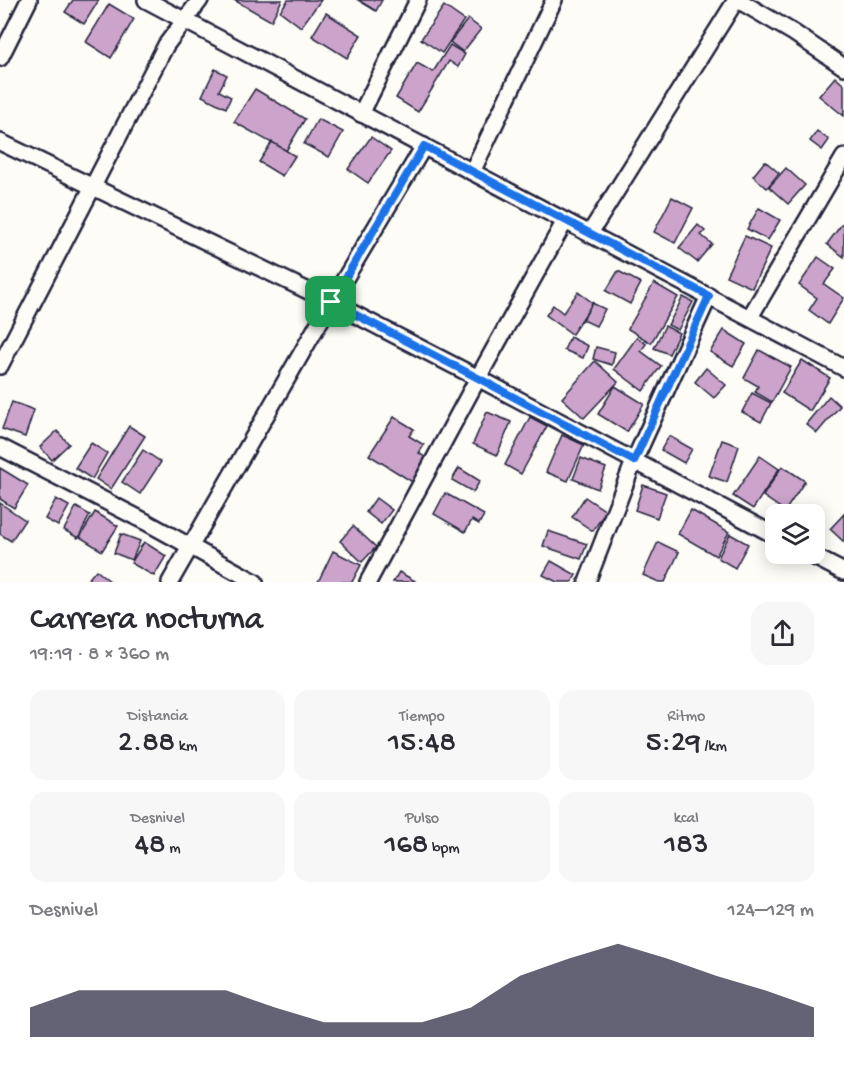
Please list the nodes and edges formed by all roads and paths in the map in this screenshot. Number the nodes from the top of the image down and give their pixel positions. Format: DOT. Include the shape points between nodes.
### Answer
graph roads {
  1 [pos="29,0"];
  2 [pos="146,0"];
  3 [pos="200,0"];
  4 [pos="418,0"];
  5 [pos="554,0"];
  6 [pos="737,0"];
  7 [pos="183,21"];
  8 [pos="0,58"];
  9 [pos="844,67"];
  10 [pos="361,114"];
  11 [pos="0,142"];
  12 [pos="424,146"];
  13 [pos="844,157"];
  14 [pos="472,172"];
  15 [pos="92,186"];
  16 [pos="565,221"];
  17 [pos="590,233"];
  18 [pos="709,296"];
  19 [pos="331,302"];
  20 [pos="750,317"];
  21 [pos="0,366"];
  22 [pos="844,368"];
  23 [pos="478,378"];
  24 [pos="0,447"];
  25 [pos="634,461"];
  26 [pos="765,530"];
  27 [pos="191,547"];
  28 [pos="825,562"];
  29 [pos="840,570"];
  30 [pos="170,582"];
  31 [pos="255,582"];
  32 [pos="368,582"];
  33 [pos="588,582"];
  34 [pos="828,582"];
  1 -- 8 [label="street"];
  2 -- 7 [label="street"];
  3 -- 7 [label="street"];
  4 -- 10 [label="street"];
  5 -- 14 [label="street"];
  6 -- 9 [label="street"];
  6 -- 17 [label="street"];
  7 -- 10 [label="street"];
  7 -- 15 [label="street" via="166,45"];
  10 -- 12 [label="street"];
  11 -- 15 [label="street"];
  12 -- 14 [label="street"];
  12 -- 19 [label="street"];
  13 -- 20 [label="street"];
  14 -- 16 [label="street"];
  15 -- 19 [label="street"];
  15 -- 21 [label="street"];
  16 -- 17 [label="street"];
  16 -- 23 [label="street"];
  17 -- 18 [label="street"];
  18 -- 20 [label="street"];
  18 -- 25 [label="street"];
  19 -- 23 [label="street"];
  19 -- 27 [label="street"];
  20 -- 22 [label="street"];
  23 -- 25 [label="street"];
  23 -- 32 [label="street"];
  24 -- 27 [label="street"];
  25 -- 26 [label="street"];
  25 -- 33 [label="street"];
  27 -- 30 [label="street"];
  27 -- 31 [label="street"];
  28 -- 29 [label="street"];
  29 -- 34 [label="street"];
}
